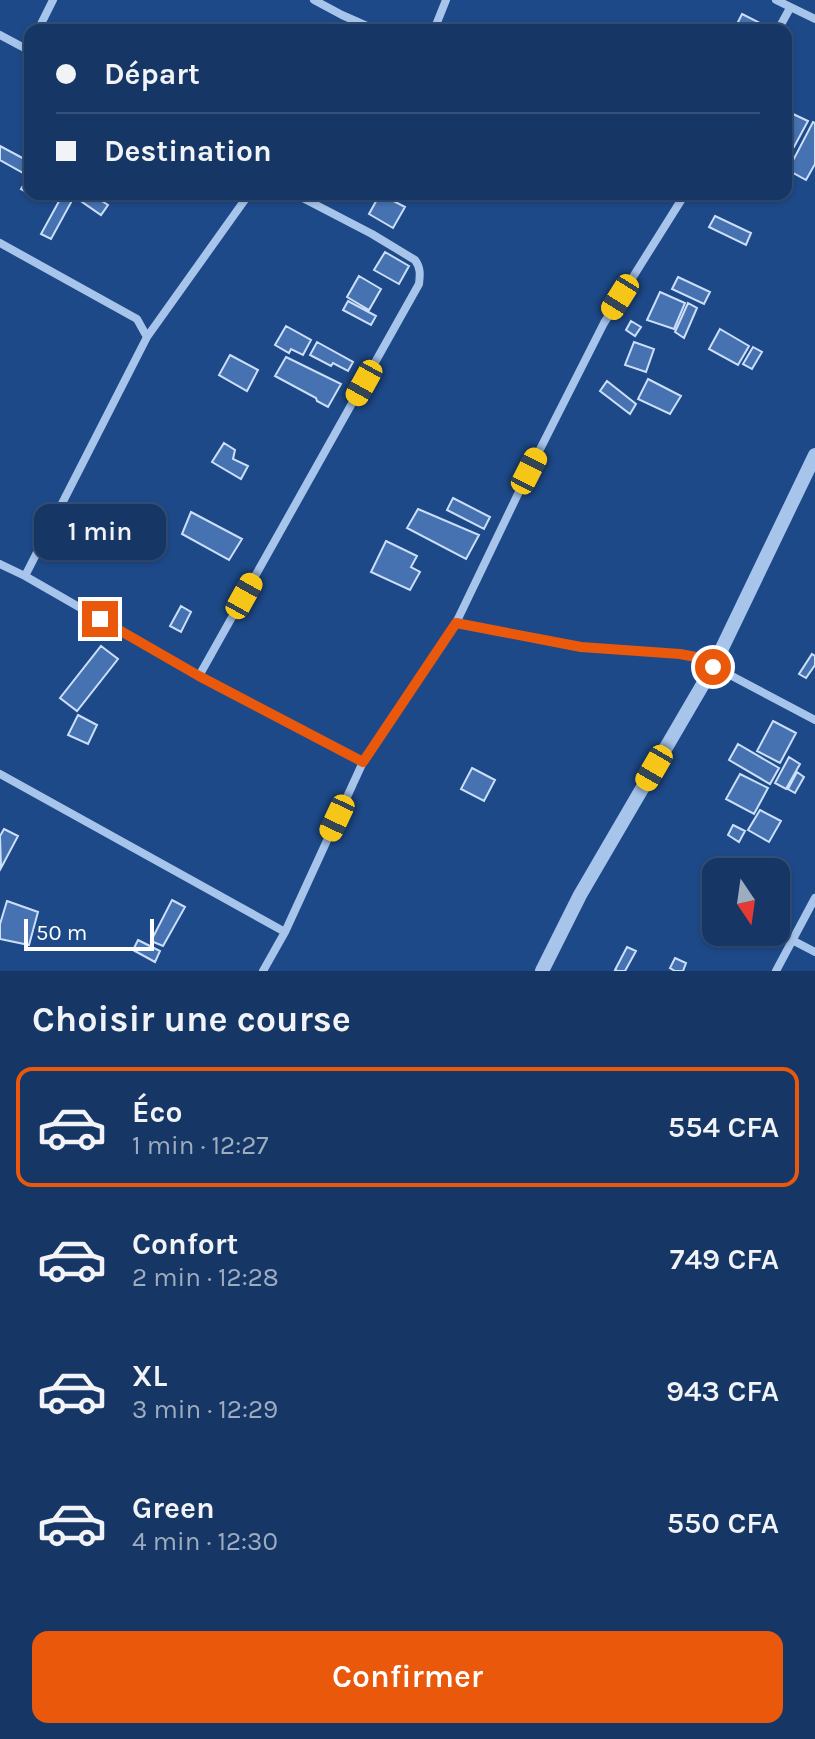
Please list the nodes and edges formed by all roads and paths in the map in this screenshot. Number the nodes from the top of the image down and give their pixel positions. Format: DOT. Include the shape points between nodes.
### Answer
graph roads {
  1 [pos="53,0"];
  2 [pos="314,0"];
  3 [pos="446,0"];
  4 [pos="776,0"];
  5 [pos="790,8"];
  6 [pos="815,19"];
  7 [pos="41,24"];
  8 [pos="362,24"];
  9 [pos="436,24"];
  10 [pos="781,24"];
  11 [pos="0,35"];
  12 [pos="24,47"];
  13 [pos="245,200"];
  14 [pos="307,200"];
  15 [pos="681,200"];
  16 [pos="0,243"];
  17 [pos="147,337"];
  18 [pos="815,455"];
  19 [pos="0,564"];
  20 [pos="25,576"];
  21 [pos="456,623"];
  22 [pos="713,667"];
  23 [pos="199,676"];
  24 [pos="815,720"];
  25 [pos="363,762"];
  26 [pos="0,774"];
  27 [pos="815,898"];
  28 [pos="285,932"];
  29 [pos="792,940"];
  30 [pos="815,952"];
  31 [pos="263,971"];
  32 [pos="542,971"];
  33 [pos="776,971"];
  1 -- 7 [label="street"];
  2 -- 8 [label="street"];
  3 -- 9 [label="street"];
  4 -- 5 [label="street"];
  5 -- 6 [label="street"];
  5 -- 10 [label="street"];
  11 -- 12 [label="street"];
  13 -- 17 [label="street"];
  14 -- 23 [label="street" via="415,260 419,284"];
  15 -- 21 [label="street" via="604,323"];
  16 -- 17 [label="street" via="137,319"];
  17 -- 20 [label="street"];
  18 -- 22 [label="street"];
  19 -- 20 [label="street"];
  20 -- 23 [label="street"];
  21 -- 22 [label="street" via="581,647 680,654"];
  21 -- 25 [label="street"];
  22 -- 24 [label="street"];
  22 -- 32 [label="street" via="580,895"];
  23 -- 25 [label="street"];
  25 -- 28 [label="street"];
  26 -- 28 [label="street"];
  27 -- 29 [label="street"];
  28 -- 31 [label="street"];
  29 -- 30 [label="street"];
  29 -- 33 [label="street"];
}
